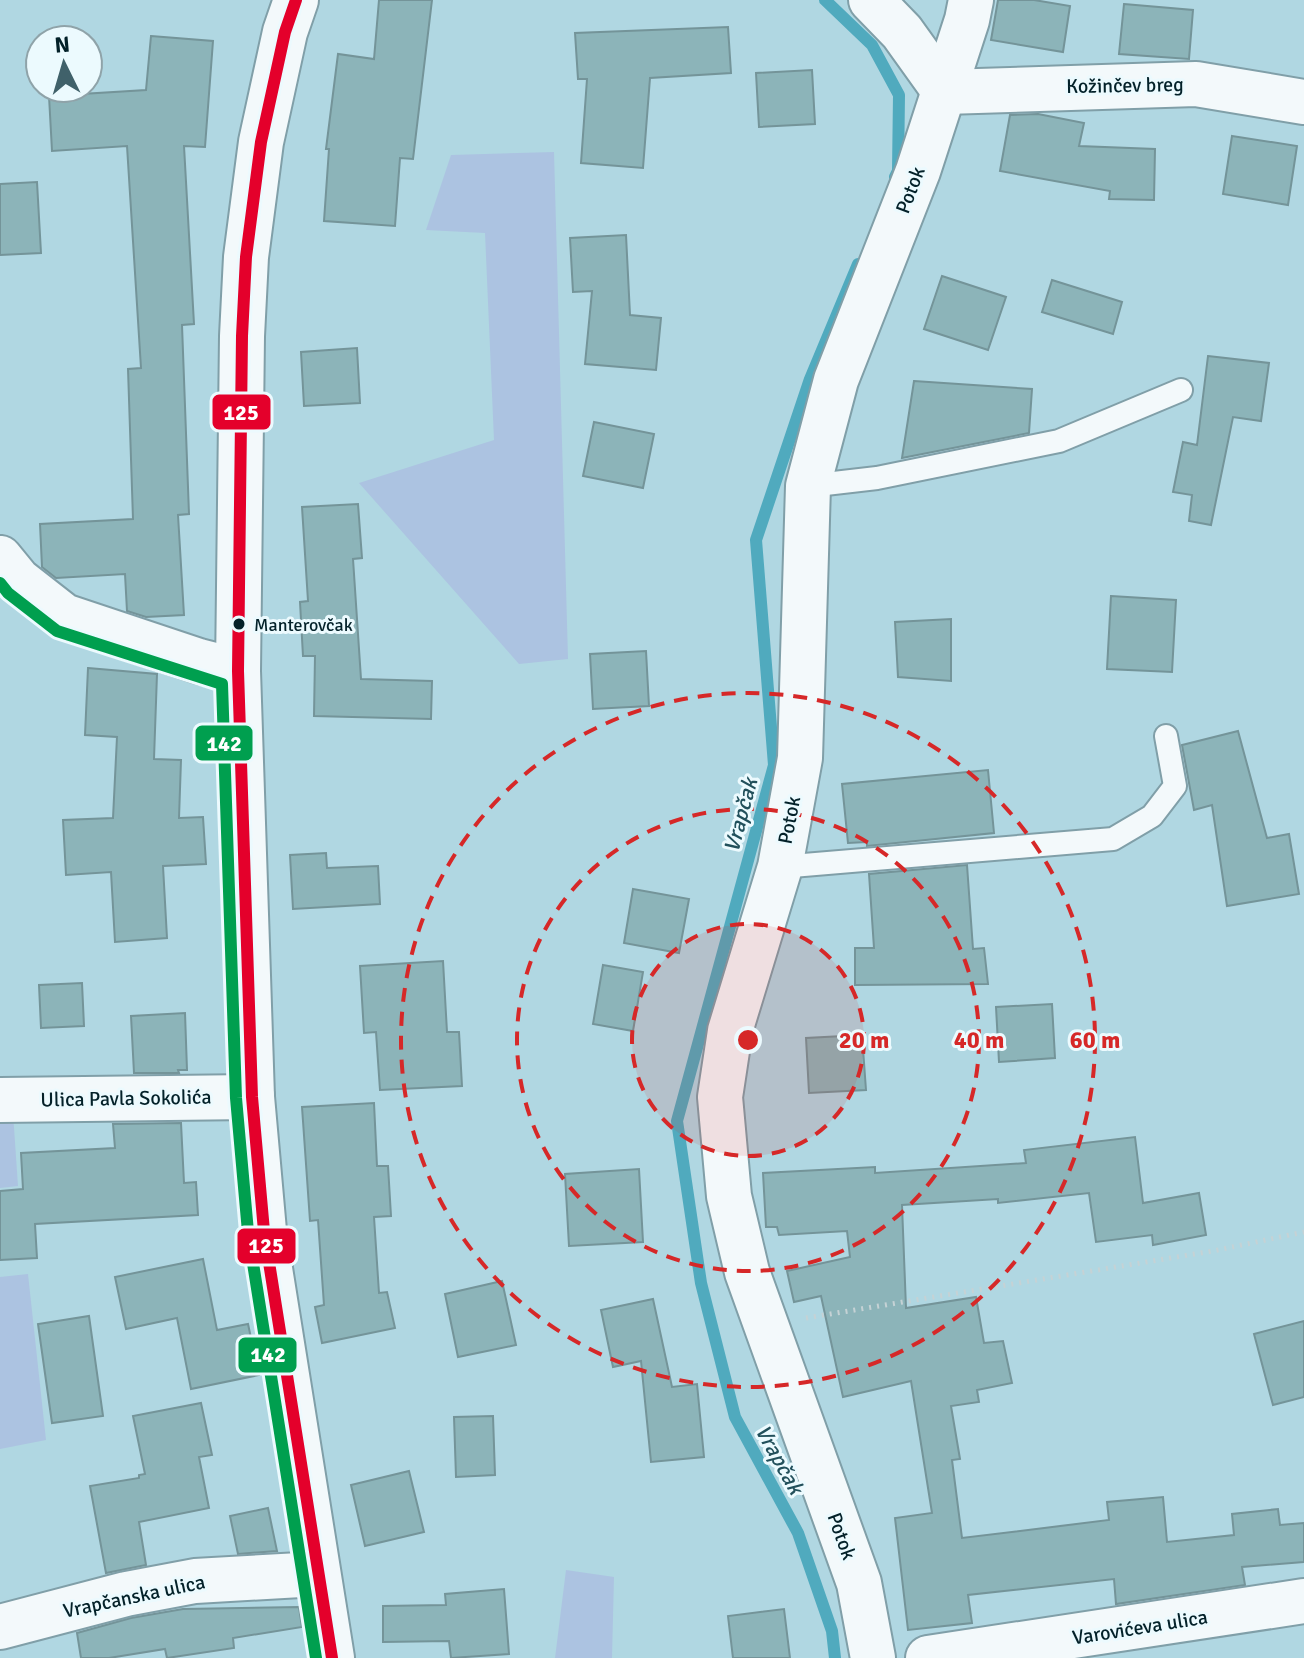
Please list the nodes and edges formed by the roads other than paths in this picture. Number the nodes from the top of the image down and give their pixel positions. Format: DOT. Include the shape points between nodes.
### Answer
graph roads {
  1 [pos="296,0"];
  2 [pos="871,0"];
  3 [pos="971,0"];
  4 [pos="945,92"];
  5 [pos="1304,102"];
  6 [pos="1181,390"];
  7 [pos="808,486"];
  8 [pos="0,558"];
  9 [pos="0,591"];
  10 [pos="64,616"];
  11 [pos="238,671"];
  12 [pos="1166,736"];
  13 [pos="780,867"];
  14 [pos="252,1097"];
  15 [pos="0,1100"];
  16 [pos="318,1574"];
  17 [pos="1304,1601"];
  18 [pos="0,1627"];
  19 [pos="332,1658"];
  20 [pos="873,1658"];
  21 [pos="928,1658"];
  1 -- 11 [label="street" via="264,128 246,257"];
  2 -- 4 [label="street" via="902,32"];
  3 -- 4 [label="street, Potok"];
  4 -- 5 [label="street, Kožinčev breg" via="1196,84"];
  4 -- 7 [label="street, Potok" via="836,380"];
  6 -- 7 [label="lane" via="1059,441 877,478"];
  7 -- 13 [label="street, Potok" via="800,758"];
  8 -- 10 [label="street" via="18,580"];
  9 -- 10 [label="street"];
  10 -- 11 [label="street"];
  11 -- 14 [label="street"];
  12 -- 13 [label="lane" via="1175,786 1152,816 1113,839"];
  13 -- 20 [label="street, Potok" via="730,1031 720,1097 729,1196 747,1272 859,1583"];
  14 -- 15 [label="street, Ulica Pavla Sokolića"];
  14 -- 16 [label="street" via="264,1231"];
  16 -- 18 [label="street, Vrapčanska ulica" via="195,1581"];
  16 -- 19 [label="street"];
  17 -- 21 [label="street, Varovićeva ulica"];
}
